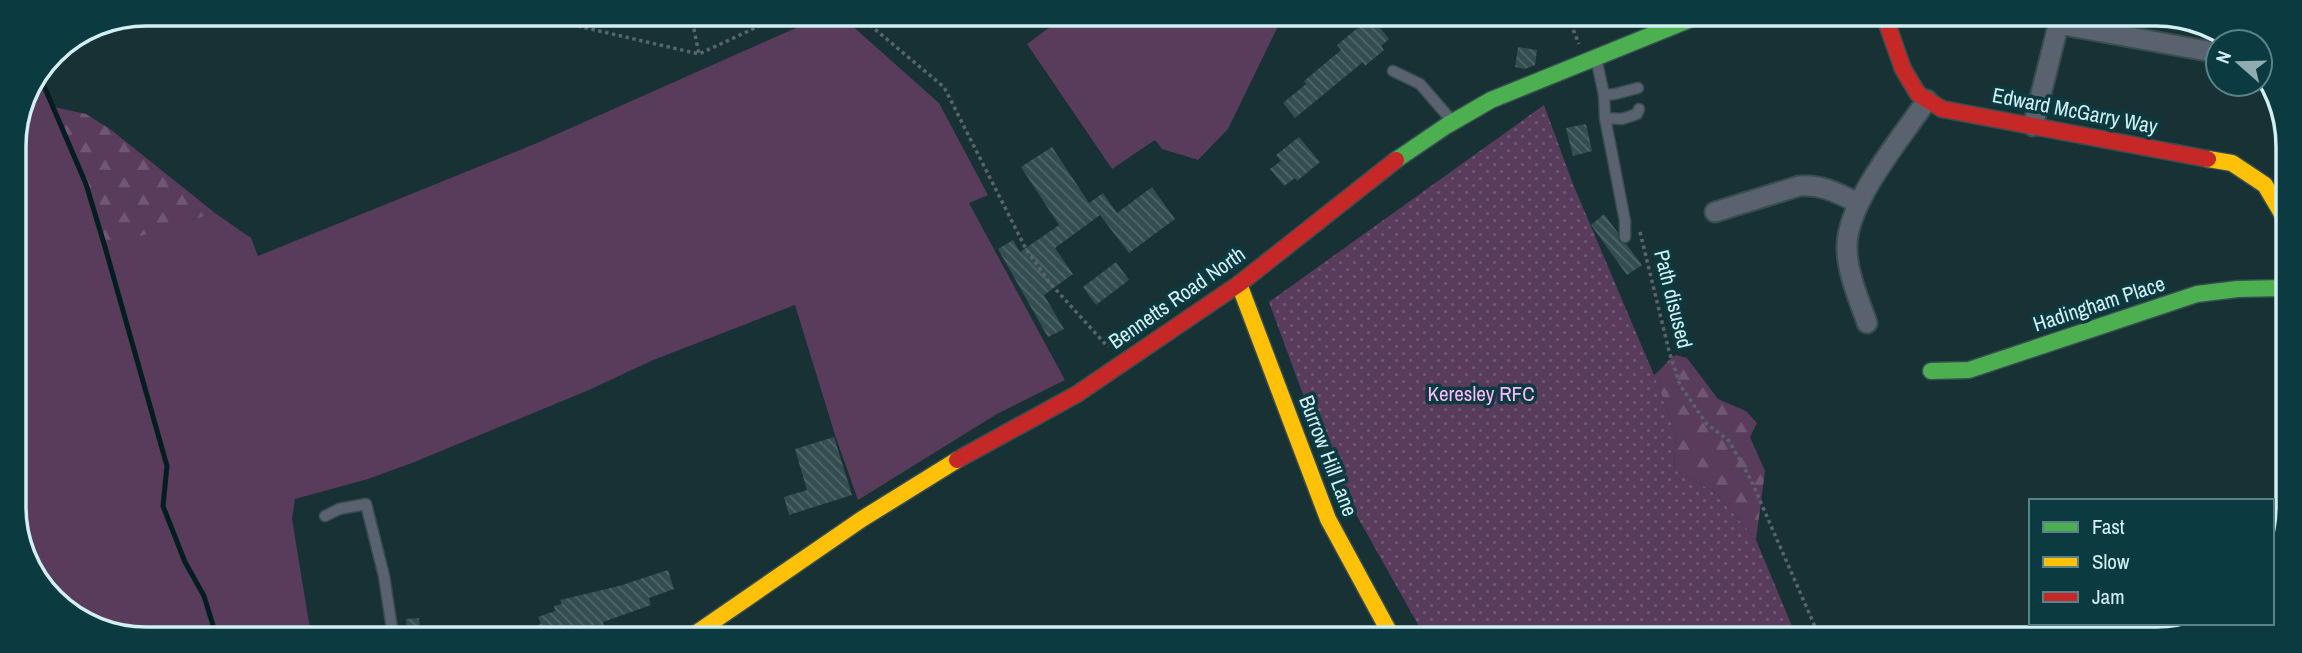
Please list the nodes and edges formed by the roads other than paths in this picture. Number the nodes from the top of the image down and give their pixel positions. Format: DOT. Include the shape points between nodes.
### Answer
graph roads {
  1 [pos="1653,26"];
  2 [pos="1888,26"];
  3 [pos="2058,26"];
  4 [pos="2083,26"];
  5 [pos="2204,51"];
  6 [pos="1596,58"];
  7 [pos="1393,71"];
  8 [pos="1638,88"];
  9 [pos="1604,95"];
  10 [pos="1927,100"];
  11 [pos="1639,109"];
  12 [pos="1605,118"];
  13 [pos="1453,122"];
  14 [pos="2033,126"];
  15 [pos="1858,203"];
  16 [pos="2276,204"];
  17 [pos="1715,212"];
  18 [pos="1625,237"];
  19 [pos="1238,284"];
  20 [pos="2276,290"];
  21 [pos="1867,323"];
  22 [pos="1931,371"];
  23 [pos="325,516"];
  24 [pos="1386,626"];
  25 [pos="392,627"];
  26 [pos="705,627"];
  1 -- 6 [label="street, Bennetts Road North"];
  2 -- 10 [label="street" via="1903,69"];
  3 -- 14 [label="street"];
  4 -- 5 [label="street"];
  6 -- 9 [label="lane"];
  6 -- 13 [label="street, Bennetts Road North" via="1490,100"];
  7 -- 13 [label="lane" via="1420,83"];
  8 -- 9 [label="lane"];
  9 -- 12 [label="lane"];
  10 -- 14 [label="street, Edward McGarry Way" via="1942,109"];
  10 -- 15 [label="street"];
  11 -- 12 [label="lane" via="1622,119"];
  12 -- 18 [label="lane"];
  13 -- 19 [label="street, Bennetts Road North" via="1388,166"];
  14 -- 16 [label="street, Edward McGarry Way" via="2232,163 2265,185"];
  15 -- 17 [label="street" via="1812,185"];
  15 -- 21 [label="street" via="1847,246"];
  19 -- 24 [label="street, Burrow Hill Lane" via="1328,519"];
  19 -- 26 [label="street, Bennetts Road North" via="1077,394 862,519"];
  20 -- 22 [label="street, Hadingham Place" via="2197,294 1969,370"];
  23 -- 25 [label="lane" via="366,504"];
}
